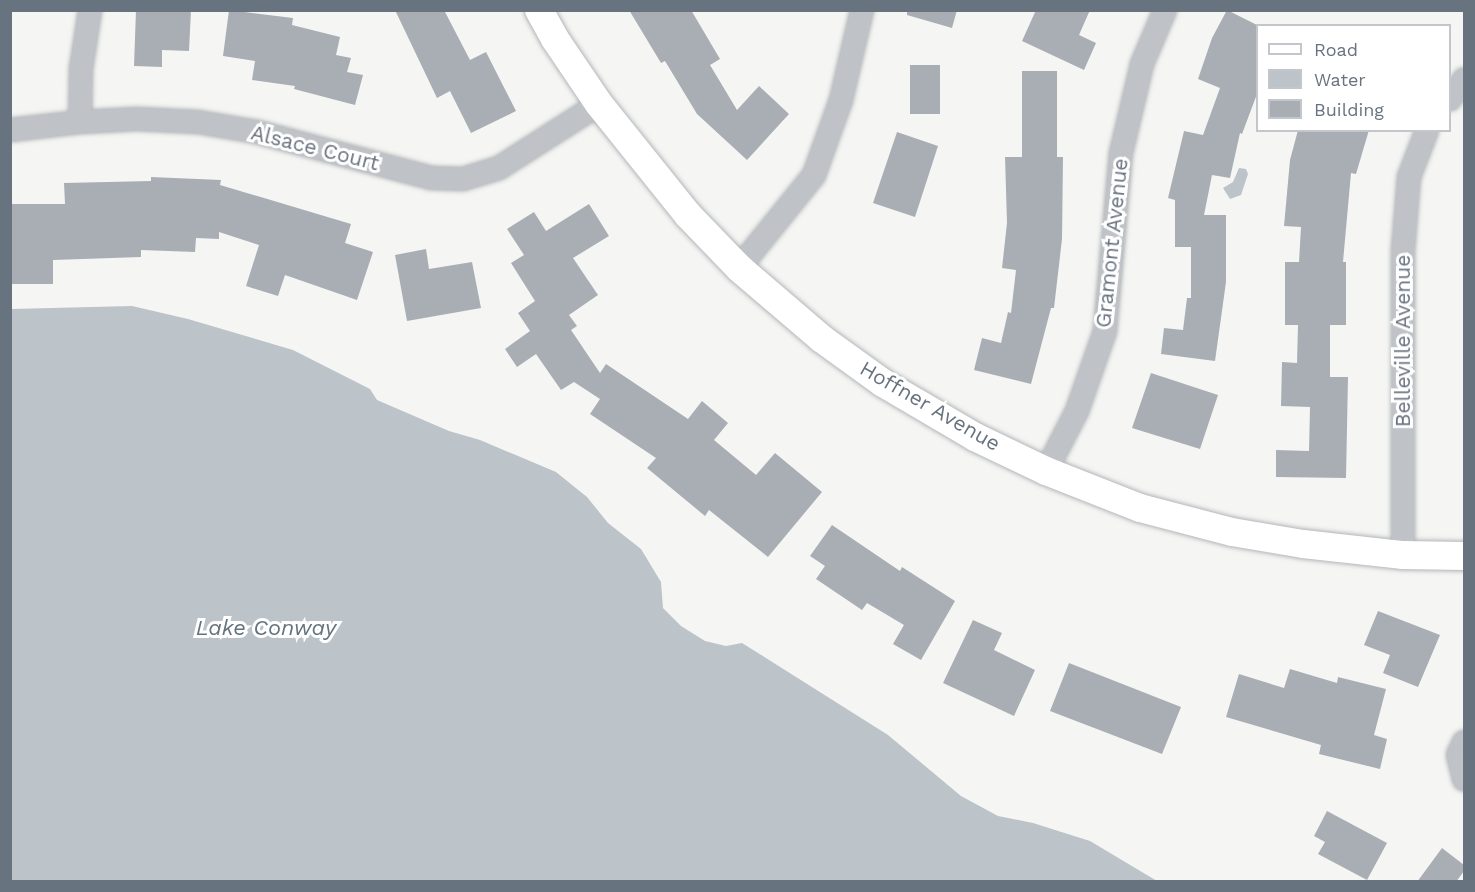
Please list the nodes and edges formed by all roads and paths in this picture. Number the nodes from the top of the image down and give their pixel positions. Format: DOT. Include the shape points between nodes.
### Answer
graph roads {
  1 [pos="90,10"];
  2 [pos="539,10"];
  3 [pos="862,10"];
  4 [pos="1165,10"];
  5 [pos="1464,80"];
  6 [pos="1451,96"];
  7 [pos="599,104"];
  8 [pos="80,122"];
  9 [pos="10,130"];
  10 [pos="1426,132"];
  11 [pos="739,268"];
  12 [pos="1046,471"];
  13 [pos="1403,555"];
  14 [pos="1464,555"];
  15 [pos="1464,742"];
  16 [pos="1464,779"];
  1 -- 8 [label="street" via="81,69"];
  2 -- 7 [label="main road, Hoffner Avenue"];
  3 -- 11 [label="street" via="841,100 814,175"];
  4 -- 12 [label="street, Gramont Avenue" via="1142,64 1121,153 1105,332 1077,411"];
  5 -- 6 [label="street"];
  7 -- 8 [label="street, Alsace Court" via="499,168 463,179 431,178 257,132 198,122"];
  7 -- 11 [label="main road, Hoffner Avenue" via="682,208"];
  8 -- 9 [label="street, Alsace Court"];
  10 -- 13 [label="street, Belleville Avenue" via="1409,177 1403,251"];
  11 -- 12 [label="main road, Hoffner Avenue" via="822,339 883,383"];
  12 -- 13 [label="main road, Hoffner Avenue" via="1140,508 1232,532"];
  13 -- 14 [label="main road, Hoffner Avenue"];
  15 -- 16 [label="street" via="1458,755"];
}
